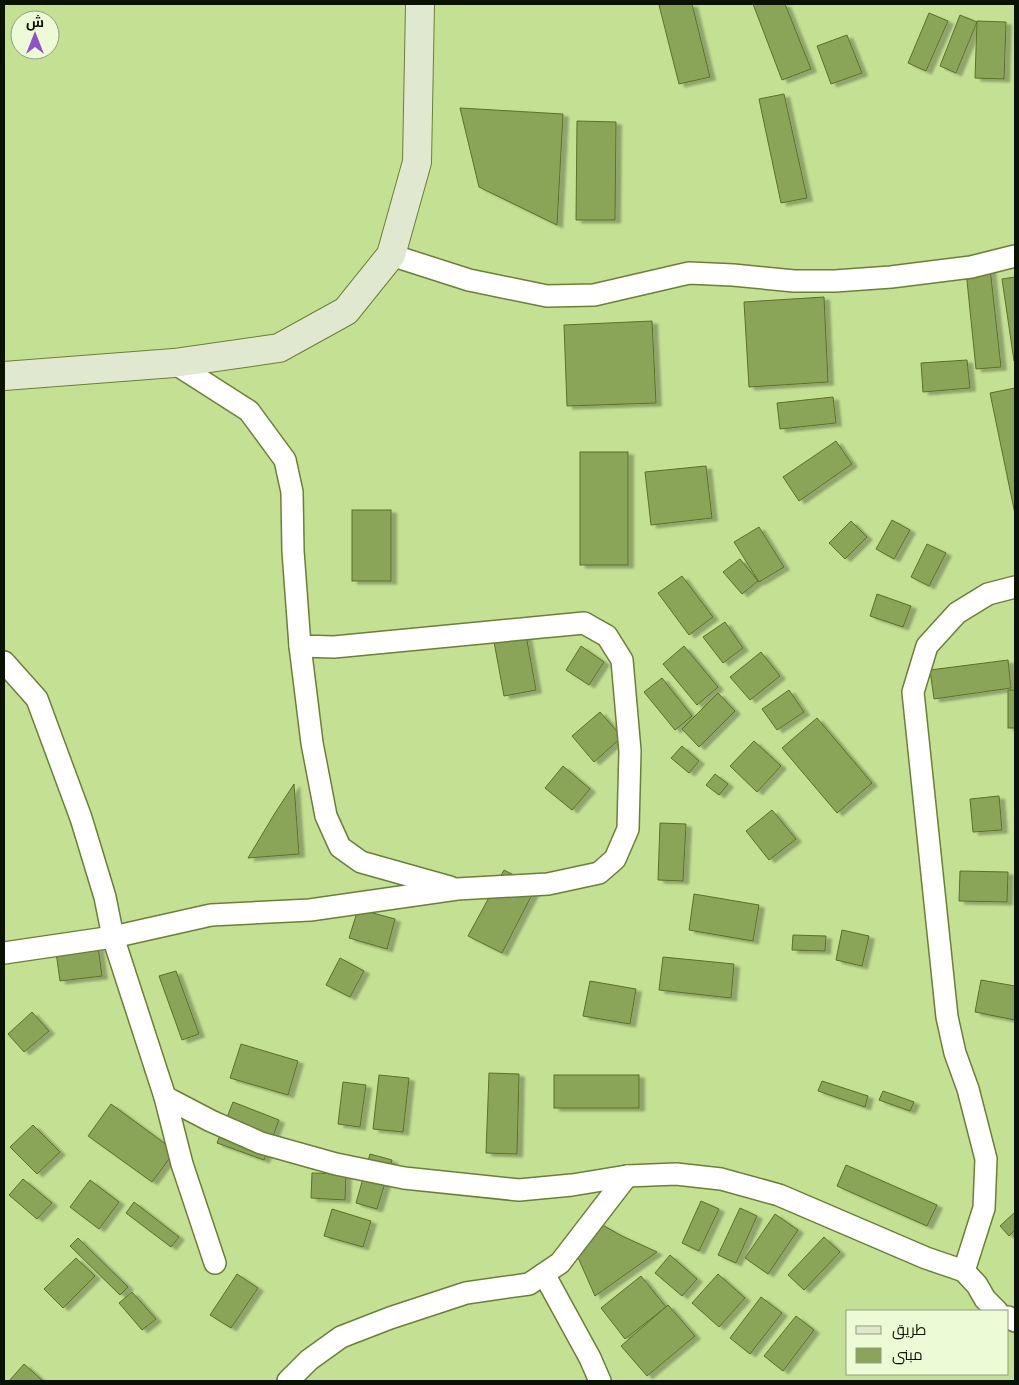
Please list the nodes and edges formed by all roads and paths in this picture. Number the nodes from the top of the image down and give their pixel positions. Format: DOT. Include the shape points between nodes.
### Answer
graph roads {
  1 [pos="420,4"];
  2 [pos="391,255"];
  3 [pos="1015,256"];
  4 [pos="174,363"];
  5 [pos="4,376"];
  6 [pos="1015,586"];
  7 [pos="300,646"];
  8 [pos="4,662"];
  9 [pos="457,889"];
  10 [pos="113,937"];
  11 [pos="4,953"];
  12 [pos="165,1097"];
  13 [pos="627,1176"];
  14 [pos="215,1263"];
  15 [pos="964,1271"];
  16 [pos="544,1274"];
  17 [pos="996,1310"];
  18 [pos="288,1381"];
  19 [pos="600,1381"];
  1 -- 2 [label="street" via="418,162"];
  2 -- 3 [label="street" via="469,280 547,296 594,294 689,272 794,281 835,281 891,278 971,267"];
  2 -- 4 [label="street" via="346,311 279,348"];
  4 -- 5 [label="street"];
  4 -- 7 [label="street" via="249,411 284,460 292,492"];
  6 -- 15 [label="street" via="988,594 957,613 927,646 912,692 947,1017 986,1159 984,1208"];
  7 -- 9 [label="street" via="312,743 326,816 340,847 361,862"];
  7 -- 9 [label="street" via="334,647 584,623 607,636 622,660 630,751 628,829 615,859 599,873 548,884"];
  8 -- 10 [label="street" via="38,700 81,818 105,897"];
  9 -- 10 [label="street" via="310,910 211,915"];
  10 -- 11 [label="street"];
  10 -- 12 [label="street"];
  12 -- 13 [label="street" via="261,1143 336,1164 404,1178 520,1190"];
  12 -- 14 [label="street" via="182,1164"];
  13 -- 15 [label="street" via="676,1174 721,1179 779,1195"];
  13 -- 16 [label="street" via="560,1263"];
  15 -- 17 [label="street"];
  16 -- 18 [label="street" via="529,1284 466,1294 390,1318 341,1338 309,1360"];
  16 -- 19 [label="street"];
}
